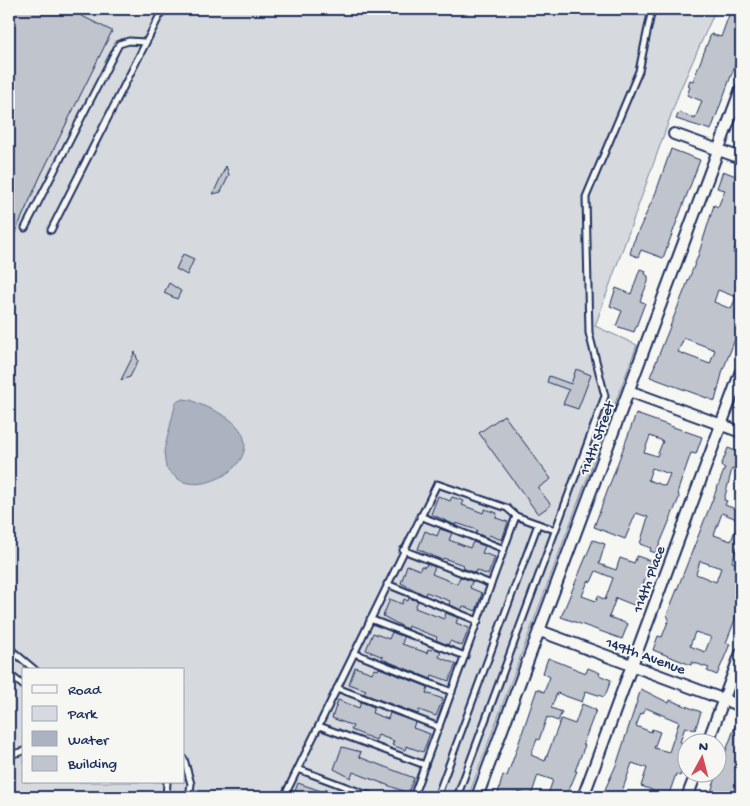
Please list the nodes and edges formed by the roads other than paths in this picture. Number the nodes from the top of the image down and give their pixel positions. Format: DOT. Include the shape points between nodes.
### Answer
graph roads {
  1 [pos="163,9"];
  2 [pos="652,9"];
  3 [pos="145,42"];
  4 [pos="741,89"];
  5 [pos="674,134"];
  6 [pos="719,150"];
  7 [pos="741,158"];
  8 [pos="25,228"];
  9 [pos="51,230"];
  10 [pos="741,371"];
  11 [pos="629,391"];
  12 [pos="722,424"];
  13 [pos="741,432"];
  14 [pos="420,516"];
  15 [pos="516,516"];
  16 [pos="538,524"];
  17 [pos="555,530"];
  18 [pos="504,549"];
  19 [pos="403,550"];
  20 [pos="387,584"];
  21 [pos="491,584"];
  22 [pos="370,618"];
  23 [pos="478,621"];
  24 [pos="540,631"];
  25 [pos="9,648"];
  26 [pos="354,653"];
  27 [pos="741,653"];
  28 [pos="465,656"];
  29 [pos="632,665"];
  30 [pos="33,668"];
  31 [pos="9,674"];
  32 [pos="22,684"];
  33 [pos="337,688"];
  34 [pos="452,692"];
  35 [pos="724,699"];
  36 [pos="741,706"];
  37 [pos="318,726"];
  38 [pos="439,727"];
  39 [pos="712,734"];
  40 [pos="22,751"];
  41 [pos="9,754"];
  42 [pos="185,763"];
  43 [pos="425,765"];
  44 [pos="298,769"];
  45 [pos="167,784"];
  46 [pos="692,784"];
  47 [pos="166,797"];
  48 [pos="189,797"];
  49 [pos="284,797"];
  50 [pos="373,797"];
  51 [pos="413,797"];
  52 [pos="437,797"];
  53 [pos="457,797"];
  54 [pos="478,797"];
  55 [pos="583,797"];
  56 [pos="687,797"];
  1 -- 3 [label="lane"];
  2 -- 17 [label="lane" via="639,71 586,197 589,333 605,396"];
  3 -- 8 [label="lane" via="119,44"];
  3 -- 9 [label="lane"];
  4 -- 6 [label="street, 114th Street"];
  5 -- 6 [label="street"];
  6 -- 7 [label="street"];
  6 -- 11 [label="street, 114th Street"];
  10 -- 12 [label="street, 114th Place"];
  11 -- 12 [label="street"];
  11 -- 24 [label="street, 114th Street"];
  12 -- 13 [label="street"];
  12 -- 29 [label="street, 114th Place"];
  14 -- 15 [label="lane" via="437,484 507,508"];
  14 -- 18 [label="lane"];
  14 -- 19 [label="lane"];
  15 -- 16 [label="lane"];
  15 -- 18 [label="lane"];
  16 -- 17 [label="lane"];
  16 -- 52 [label="lane"];
  17 -- 53 [label="lane"];
  18 -- 21 [label="lane"];
  19 -- 20 [label="lane"];
  19 -- 21 [label="lane"];
  20 -- 22 [label="lane"];
  20 -- 23 [label="lane"];
  21 -- 23 [label="lane"];
  22 -- 26 [label="lane"];
  22 -- 28 [label="lane"];
  23 -- 28 [label="lane"];
  24 -- 29 [label="street, 149th Avenue"];
  24 -- 54 [label="street, 114th Street"];
  25 -- 30 [label="lane"];
  26 -- 33 [label="lane"];
  26 -- 34 [label="lane"];
  27 -- 35 [label="street"];
  28 -- 34 [label="lane"];
  29 -- 35 [label="street, 149th Avenue"];
  29 -- 55 [label="street, 114th Place"];
  31 -- 32 [label="lane"];
  33 -- 37 [label="lane"];
  33 -- 38 [label="lane"];
  34 -- 38 [label="lane"];
  35 -- 36 [label="street, 149th Avenue"];
  35 -- 39 [label="street"];
  37 -- 43 [label="lane"];
  37 -- 44 [label="lane"];
  38 -- 43 [label="lane"];
  40 -- 41 [label="lane"];
  42 -- 48 [label="lane" via="191,784"];
  43 -- 51 [label="lane"];
  44 -- 49 [label="lane"];
  44 -- 50 [label="lane"];
  45 -- 47 [label="lane"];
  46 -- 56 [label="street"];
}
